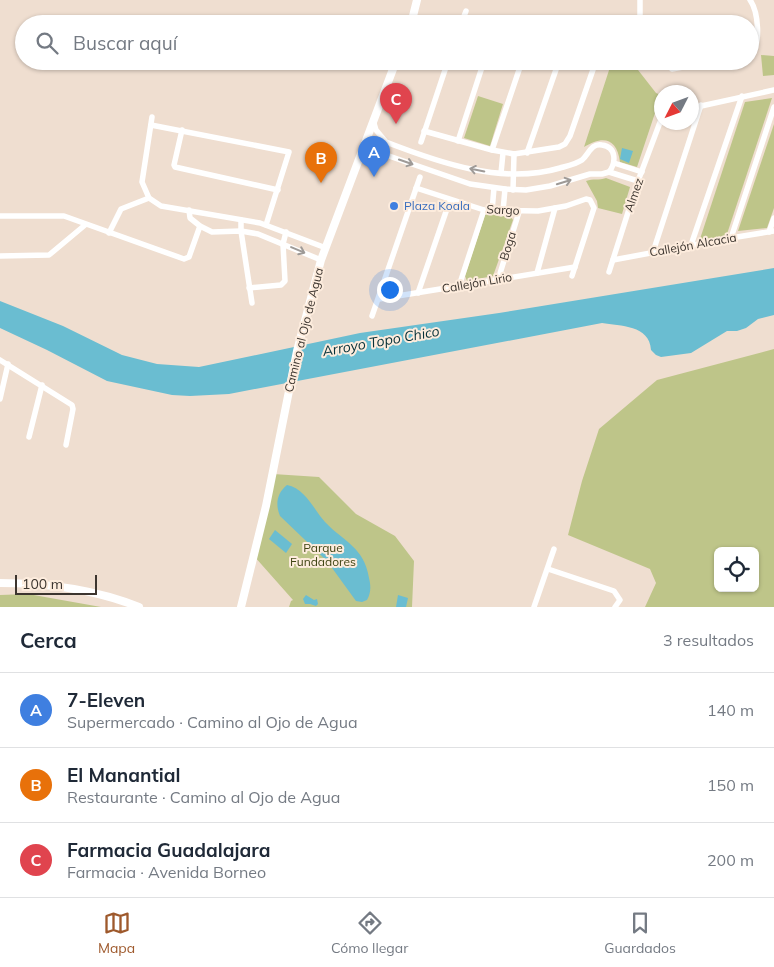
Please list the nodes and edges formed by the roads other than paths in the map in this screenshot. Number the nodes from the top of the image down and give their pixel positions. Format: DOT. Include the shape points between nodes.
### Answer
graph roads {
  1 [pos="417,0"];
  2 [pos="640,0"];
  3 [pos="750,0"];
  4 [pos="466,11"];
  5 [pos="413,15"];
  6 [pos="464,15"];
  7 [pos="640,15"];
  8 [pos="756,15"];
  9 [pos="392,70"];
  10 [pos="445,70"];
  11 [pos="481,70"];
  12 [pos="519,70"];
  13 [pos="556,70"];
  14 [pos="593,70"];
  15 [pos="774,90"];
  16 [pos="742,96"];
  17 [pos="701,105"];
  18 [pos="774,107"];
  19 [pos="152,117"];
  20 [pos="373,120"];
  21 [pos="151,125"];
  22 [pos="182,130"];
  23 [pos="657,130"];
  24 [pos="424,131"];
  25 [pos="458,141"];
  26 [pos="421,142"];
  27 [pos="394,145"];
  28 [pos="492,150"];
  29 [pos="503,153"];
  30 [pos="528,153"];
  31 [pos="514,154"];
  32 [pos="389,156"];
  33 [pos="359,159"];
  34 [pos="614,163"];
  35 [pos="609,172"];
  36 [pos="642,172"];
  37 [pos="501,173"];
  38 [pos="514,174"];
  39 [pos="420,177"];
  40 [pos="638,181"];
  41 [pos="416,188"];
  42 [pos="494,188"];
  43 [pos="505,189"];
  44 [pos="278,190"];
  45 [pos="514,190"];
  46 [pos="149,198"];
  47 [pos="450,200"];
  48 [pos="555,208"];
  49 [pos="189,210"];
  50 [pos="484,210"];
  51 [pos="492,211"];
  52 [pos="503,211"];
  53 [pos="519,212"];
  54 [pos="0,216"];
  55 [pos="774,218"];
  56 [pos="241,220"];
  57 [pos="85,225"];
  58 [pos="266,225"];
  59 [pos="200,226"];
  60 [pos="241,231"];
  61 [pos="286,232"];
  62 [pos="772,232"];
  63 [pos="109,233"];
  64 [pos="731,238"];
  65 [pos="283,244"];
  66 [pos="691,245"];
  67 [pos="326,248"];
  68 [pos="653,252"];
  69 [pos="0,256"];
  70 [pos="322,260"];
  71 [pos="613,260"];
  72 [pos="575,267"];
  73 [pos="609,272"];
  74 [pos="537,273"];
  75 [pos="572,276"];
  76 [pos="498,280"];
  77 [pos="459,286"];
  78 [pos="250,288"];
  79 [pos="418,293"];
  80 [pos="379,299"];
  81 [pos="252,303"];
  82 [pos="372,316"];
  83 [pos="0,360"];
  84 [pos="8,364"];
  85 [pos="42,385"];
  86 [pos="0,398"];
  87 [pos="29,438"];
  88 [pos="66,445"];
  89 [pos="554,549"];
  90 [pos="548,569"];
  91 [pos="0,583"];
  92 [pos="537,606"];
  93 [pos="139,607"];
  94 [pos="241,607"];
  95 [pos="615,607"];
  1 -- 5 [label="street"];
  2 -- 7 [label="street"];
  3 -- 8 [label="street"];
  4 -- 6 [label="street"];
  9 -- 20 [label="street, Camino al Ojo de Agua"];
  10 -- 24 [label="street"];
  11 -- 25 [label="street"];
  12 -- 28 [label="street"];
  13 -- 30 [label="street"];
  14 -- 30 [label="street" via="567,142 559,147"];
  15 -- 16 [label="street"];
  16 -- 17 [label="street"];
  16 -- 66 [label="street"];
  17 -- 68 [label="street"];
  18 -- 64 [label="street"];
  19 -- 21 [label="street"];
  20 -- 27 [label="street" via="382,138"];
  20 -- 33 [label="street, Camino al Ojo de Agua"];
  21 -- 22 [label="street"];
  21 -- 46 [label="street" via="142,182"];
  22 -- 44 [label="street" via="175,168"];
  22 -- 44 [label="street" via="288,151 290,154"];
  23 -- 36 [label="street, Almez"];
  24 -- 25 [label="street"];
  24 -- 26 [label="street"];
  25 -- 28 [label="street"];
  27 -- 32 [label="street"];
  37 -- 27 [label="street, one-way" via="478,171"];
  28 -- 29 [label="street"];
  29 -- 31 [label="street"];
  29 -- 37 [label="street"];
  30 -- 31 [label="street"];
  31 -- 38 [label="street"];
  32 -- 33 [label="street"];
  32 -- 42 [label="street, one-way" via="470,184"];
  33 -- 67 [label="street, Camino al Ojo de Agua"];
  34 -- 35 [label="street"];
  34 -- 36 [label="street"];
  34 -- 38 [label="street" via="612,151 599,145 570,165 541,173"];
  35 -- 40 [label="street"];
  45 -- 35 [label="street, one-way" via="550,186"];
  36 -- 40 [label="street, Almez"];
  37 -- 38 [label="street"];
  38 -- 45 [label="street"];
  39 -- 41 [label="street"];
  40 -- 71 [label="street, Almez"];
  41 -- 47 [label="street, Sargo"];
  41 -- 80 [label="street"];
  42 -- 43 [label="street"];
  42 -- 51 [label="street"];
  43 -- 45 [label="street"];
  43 -- 52 [label="street, Boga"];
  44 -- 58 [label="street"];
  46 -- 49 [label="street" via="160,206"];
  46 -- 63 [label="street" via="121,209"];
  47 -- 50 [label="street, Sargo"];
  47 -- 79 [label="street"];
  48 -- 53 [label="street, Sargo"];
  48 -- 72 [label="street, Sargo" via="586,199 592,202 594,208"];
  48 -- 74 [label="street"];
  49 -- 56 [label="street"];
  49 -- 59 [label="street" via="190,218"];
  50 -- 51 [label="street, Sargo"];
  50 -- 77 [label="street"];
  51 -- 52 [label="street, Sargo"];
  52 -- 53 [label="street, Sargo"];
  53 -- 76 [label="street, Boga"];
  54 -- 57 [label="street" via="60,216"];
  55 -- 62 [label="street"];
  56 -- 58 [label="street"];
  56 -- 60 [label="street"];
  57 -- 63 [label="street"];
  57 -- 69 [label="street" via="49,255"];
  58 -- 61 [label="street"];
  59 -- 60 [label="street" via="212,232"];
  59 -- 63 [label="street" via="189,257 184,260"];
  60 -- 65 [label="street"];
  60 -- 78 [label="street"];
  61 -- 65 [label="street"];
  61 -- 67 [label="street"];
  62 -- 64 [label="street, Callejón Alcacia"];
  64 -- 66 [label="street, Callejón Alcacia"];
  65 -- 70 [label="street, one-way"];
  65 -- 78 [label="street" via="284,284"];
  66 -- 68 [label="street, Callejón Alcacia"];
  67 -- 70 [label="street, Camino al Ojo de Agua"];
  68 -- 71 [label="street, Callejón Alcacia"];
  70 -- 94 [label="street, Camino al Ojo de Agua" via="297,351 266,506"];
  71 -- 73 [label="street, Almez"];
  72 -- 74 [label="street, Callejón Lirio"];
  72 -- 75 [label="street"];
  74 -- 76 [label="street, Callejón Lirio"];
  76 -- 77 [label="street, Callejón Lirio"];
  77 -- 79 [label="street, Callejón Lirio"];
  78 -- 81 [label="street"];
  79 -- 80 [label="street, Callejón Lirio"];
  80 -- 82 [label="street"];
  83 -- 84 [label="street"];
  84 -- 85 [label="street"];
  84 -- 86 [label="street"];
  85 -- 87 [label="street"];
  85 -- 88 [label="street" via="73,407"];
  89 -- 90 [label="street"];
  90 -- 92 [label="street"];
  90 -- 95 [label="street" via="614,591 620,600"];
  91 -- 93 [label="street" via="61,586"];
}
